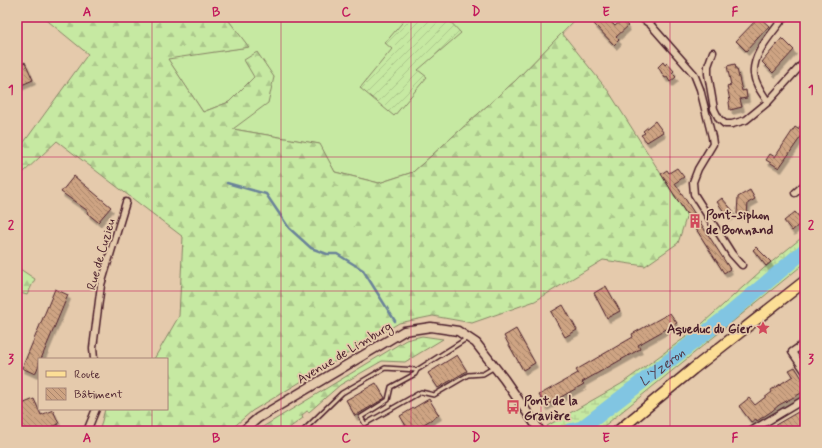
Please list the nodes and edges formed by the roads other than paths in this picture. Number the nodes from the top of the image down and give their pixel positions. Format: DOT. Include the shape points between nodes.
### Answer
graph roads {
  1 [pos="640,17"];
  2 [pos="784,17"];
  3 [pos="713,52"];
  4 [pos="805,61"];
  5 [pos="768,102"];
  6 [pos="805,184"];
  7 [pos="794,193"];
  8 [pos="126,202"];
  9 [pos="742,264"];
  10 [pos="805,281"];
  11 [pos="468,338"];
  12 [pos="805,343"];
  13 [pos="94,358"];
  14 [pos="495,367"];
  15 [pos="417,370"];
  16 [pos="805,371"];
  17 [pos="805,399"];
  18 [pos="96,410"];
  19 [pos="87,431"];
  20 [pos="242,431"];
  21 [pos="303,431"];
  22 [pos="540,431"];
  23 [pos="618,431"];
  24 [pos="751,431"];
  1 -- 9 [label="street" via="650,24 694,74 713,144 693,182 694,194 732,254"];
  2 -- 5 [label="street" via="759,52 755,62 754,74 758,87"];
  3 -- 5 [label="street" via="708,74 714,109 725,124 746,120"];
  4 -- 5 [label="street"];
  6 -- 7 [label="street"];
  8 -- 13 [label="street, Rue de Cuzieu" via="101,285"];
  10 -- 23 [label="main road"];
  11 -- 14 [label="street, Avenue de Limburg" via="476,343"];
  11 -- 15 [label="lane"];
  11 -- 20 [label="street, Avenue de Limburg" via="458,332 431,327 404,331 258,418"];
  12 -- 16 [label="street" via="792,352"];
  14 -- 15 [label="lane" via="483,374 468,375 434,395 421,392 365,424 361,417 388,400 391,387 415,374"];
  14 -- 22 [label="street, Avenue de Limburg"];
  15 -- 21 [label="lane" via="385,368 342,393"];
  17 -- 24 [label="street"];
  18 -- 19 [label="street"];
}
